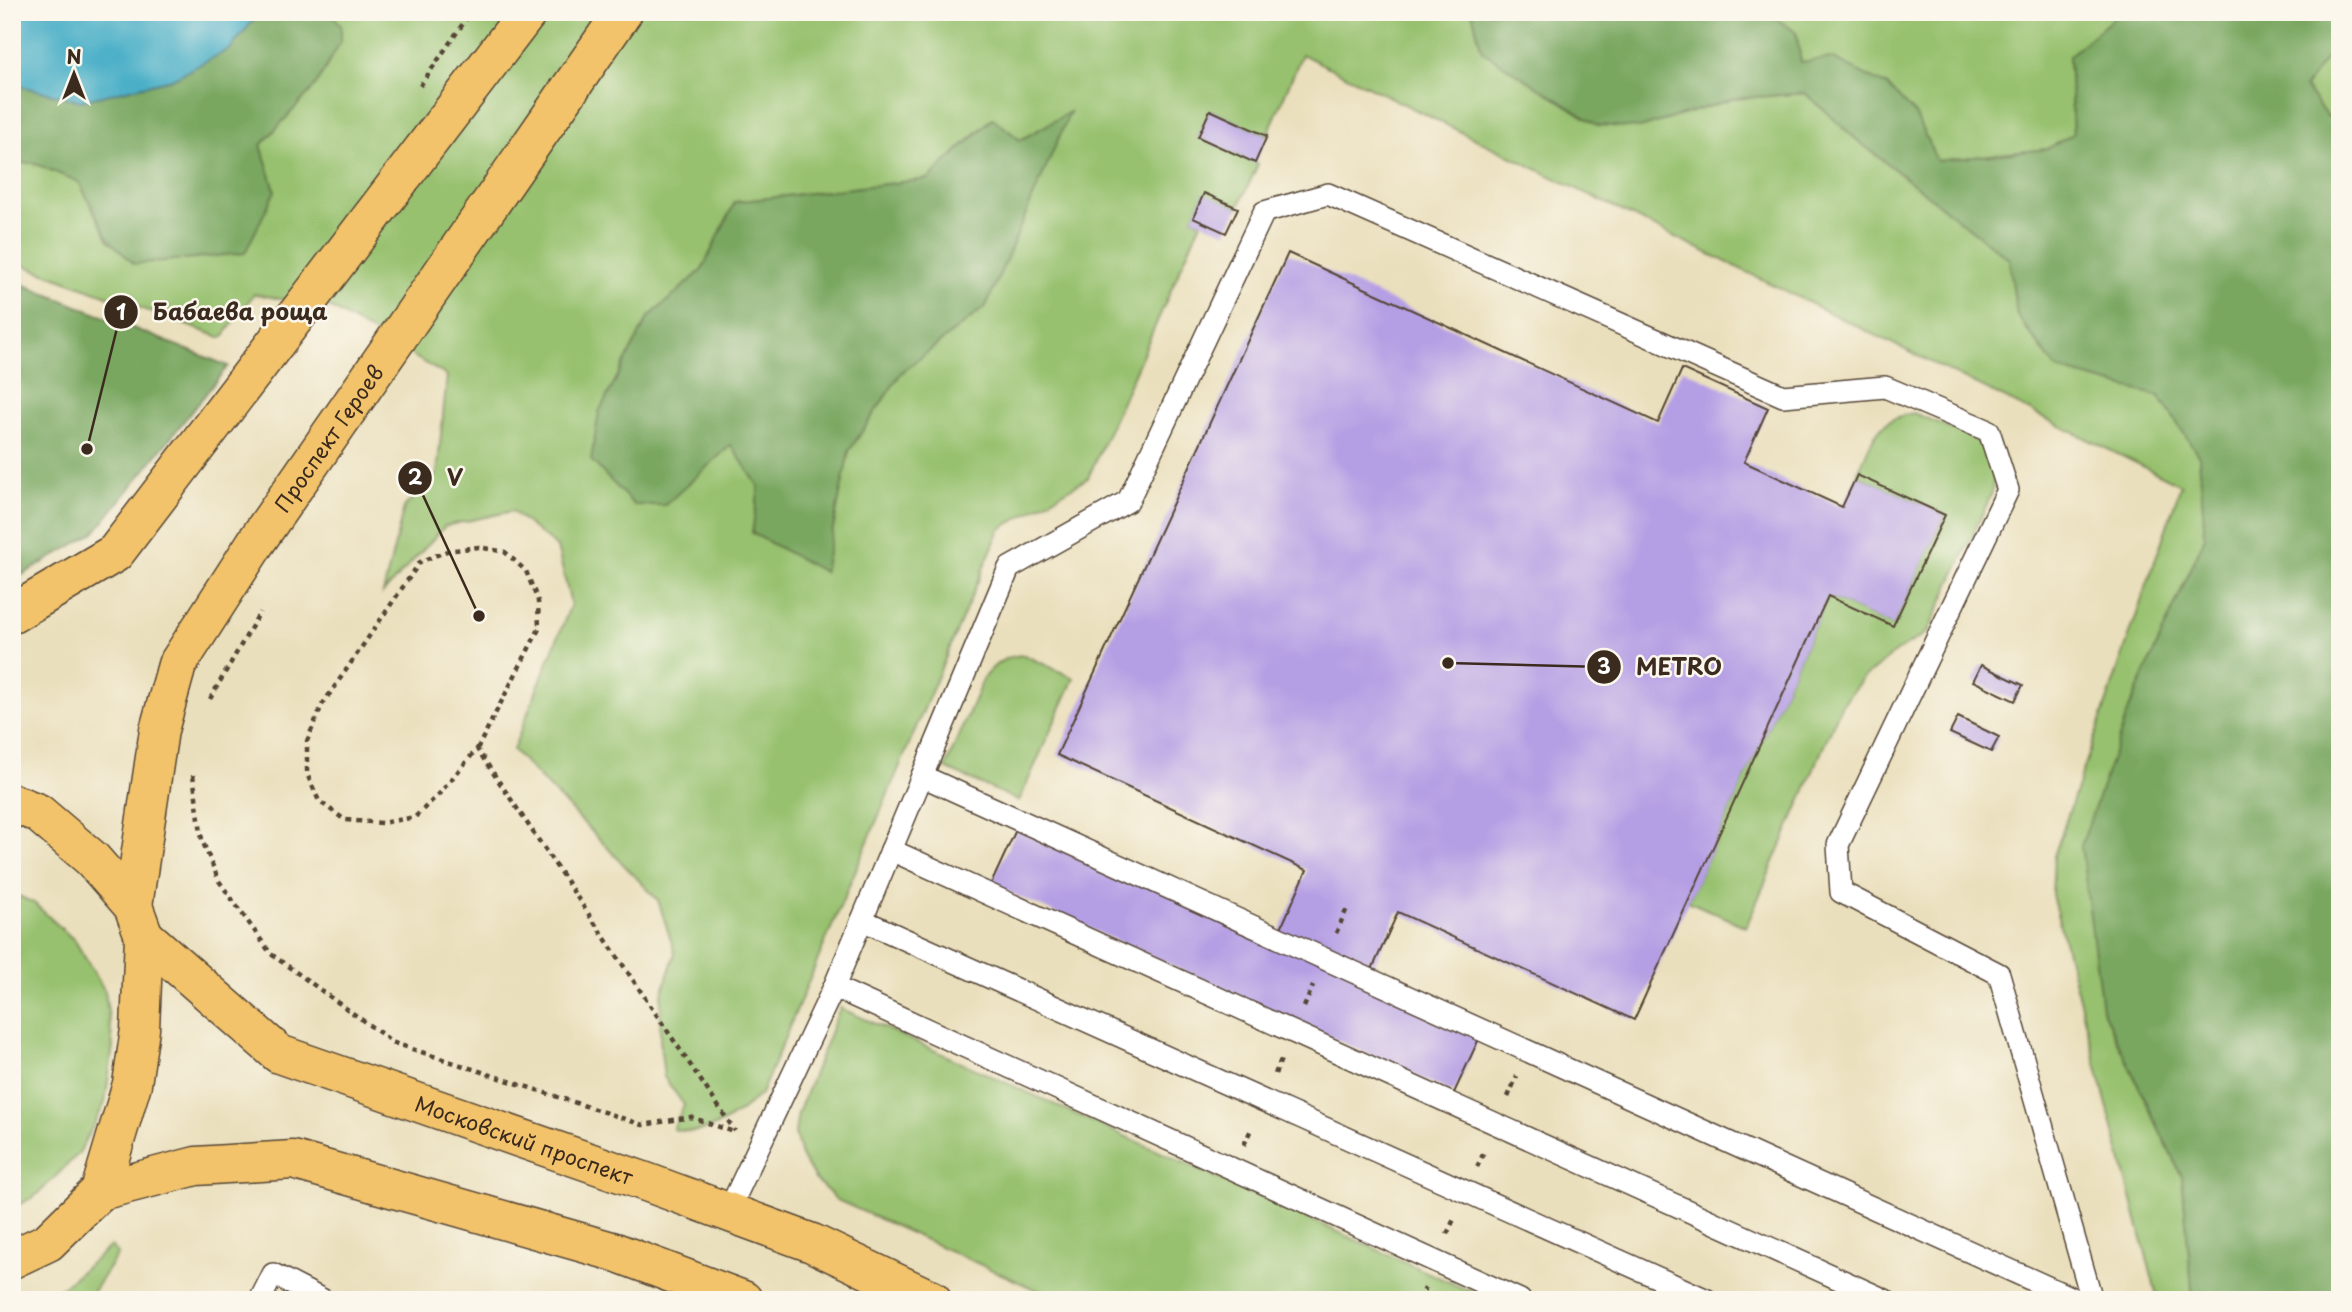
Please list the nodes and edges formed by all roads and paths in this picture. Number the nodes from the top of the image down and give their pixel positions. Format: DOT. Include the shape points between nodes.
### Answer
graph roads {
  1 [pos="528,12"];
  2 [pos="623,12"];
  3 [pos="265,603"];
  4 [pos="12,614"];
  5 [pos="204,708"];
  6 [pos="477,749"];
  7 [pos="192,767"];
  8 [pos="922,776"];
  9 [pos="12,803"];
  10 [pos="891,850"];
  11 [pos="862,920"];
  12 [pos="139,921"];
  13 [pos="834,987"];
  14 [pos="100,1191"];
  15 [pos="728,1212"];
  16 [pos="12,1259"];
  17 [pos="260,1300"];
  18 [pos="323,1300"];
  19 [pos="743,1300"];
  20 [pos="932,1300"];
  21 [pos="1520,1300"];
  22 [pos="1707,1300"];
  23 [pos="1885,1300"];
  24 [pos="2076,1300"];
  25 [pos="2092,1300"];
  1 -- 4 [label="main road" via="115,553"];
  2 -- 12 [label="main road, Проспект Героев" via="264,530 177,665 159,730"];
  3 -- 5 [label="path"];
  6 -- 6 [label="path" via="415,817 382,822 345,820 318,801 307,774 307,741 322,705 420,562 447,551 479,547 505,552 526,571 538,601 539,629"];
  6 -- 7 [label="path" via="735,1132 691,1117 643,1125 394,1043 271,954 219,881 202,840"];
  8 -- 10 [label="lane"];
  8 -- 24 [label="lane"];
  8 -- 25 [label="lane" via="1009,568 1128,501 1264,212 1328,194 1783,396 1885,387 1989,431 2008,491 1838,845 1840,892 1999,974"];
  9 -- 12 [label="main road, Московский проспект" via="38,813 92,859"];
  10 -- 11 [label="lane"];
  10 -- 23 [label="lane"];
  11 -- 13 [label="lane"];
  11 -- 22 [label="lane"];
  12 -- 14 [label="main road, Проспект Героев" via="141,1029 132,1084"];
  12 -- 15 [label="main road, Московский проспект" via="279,1054"];
  13 -- 15 [label="lane"];
  13 -- 21 [label="lane"];
  14 -- 16 [label="main road" via="48,1242"];
  14 -- 19 [label="main road" via="195,1166 293,1160 615,1252"];
  15 -- 20 [label="main road, Московский проспект" via="811,1243"];
  17 -- 18 [label="lane" via="273,1274"];
}
